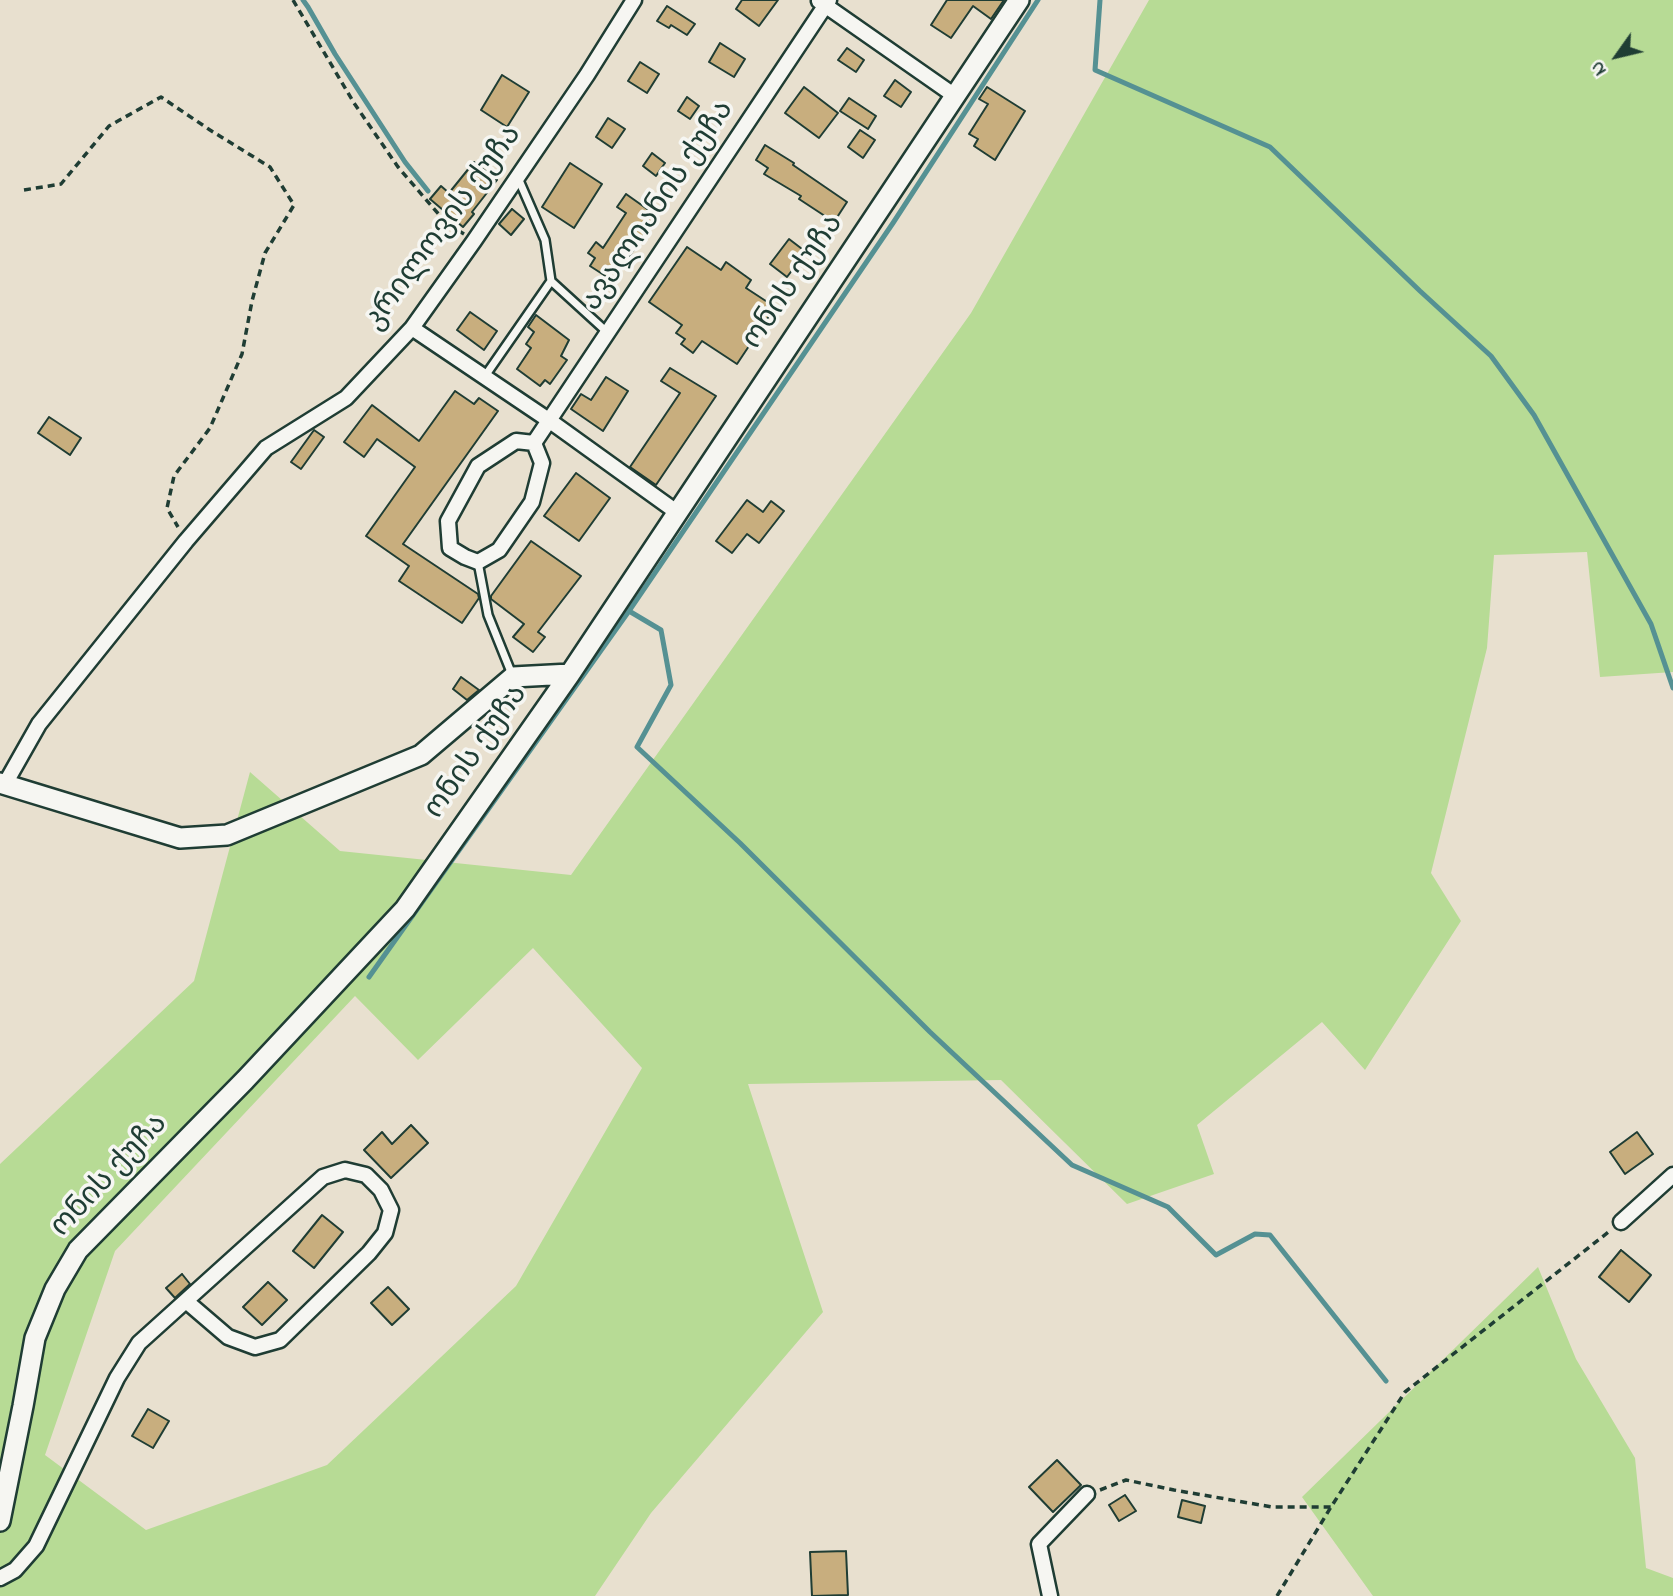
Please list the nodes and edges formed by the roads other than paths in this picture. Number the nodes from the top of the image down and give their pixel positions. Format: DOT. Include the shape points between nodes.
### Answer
graph roads {
  1 [pos="634,0"];
  2 [pos="1019,0"];
  3 [pos="824,2"];
  4 [pos="955,96"];
  5 [pos="517,177"];
  6 [pos="551,281"];
  7 [pos="412,328"];
  8 [pos="608,333"];
  9 [pos="484,377"];
  10 [pos="550,421"];
  11 [pos="534,443"];
  12 [pos="678,513"];
  13 [pos="478,562"];
  14 [pos="570,674"];
  15 [pos="513,677"];
  16 [pos="3,783"];
  17 [pos="1673,1175"];
  18 [pos="1621,1222"];
  19 [pos="186,1301"];
  20 [pos="1087,1494"];
  21 [pos="0,1521"];
  22 [pos="0,1578"];
  23 [pos="1050,1596"];
  1 -- 5 [label="street, კრილოვის ქუჩა"];
  2 -- 4 [label="main road, ონის ქუჩა"];
  3 -- 4 [label="street"];
  3 -- 8 [label="street, ავალიანის ქუჩა"];
  4 -- 12 [label="main road, ონის ქუჩა"];
  5 -- 6 [label="lane" via="545,240"];
  5 -- 7 [label="street, კრილოვის ქუჩა"];
  6 -- 8 [label="lane"];
  6 -- 9 [label="lane"];
  7 -- 9 [label="street"];
  7 -- 16 [label="street, კრილოვის ქუჩა" via="346,398 266,447 38,724"];
  8 -- 10 [label="street, ავალიანის ქუჩა"];
  9 -- 10 [label="street"];
  10 -- 11 [label="street, ავალიანის ქუჩა"];
  10 -- 12 [label="street"];
  11 -- 13 [label="street" via="542,463 532,502 499,550"];
  11 -- 13 [label="street" via="516,442 478,466 448,521 450,548"];
  12 -- 14 [label="main road, ონის ქუჩა"];
  13 -- 15 [label="lane" via="488,615"];
  14 -- 15 [label="main road"];
  14 -- 21 [label="main road, ონის ქუჩა" via="405,909 78,1250 34,1338"];
  15 -- 16 [label="main road" via="421,755 227,835 180,838"];
  17 -- 18 [label="street"];
  19 -- 19 [label="street" via="323,1177 345,1170 366,1175 382,1190 391,1210 386,1233 280,1340 255,1347 228,1337"];
  19 -- 22 [label="street" via="139,1343 117,1378 36,1546 15,1570"];
  20 -- 23 [label="street" via="1039,1544"];
}
